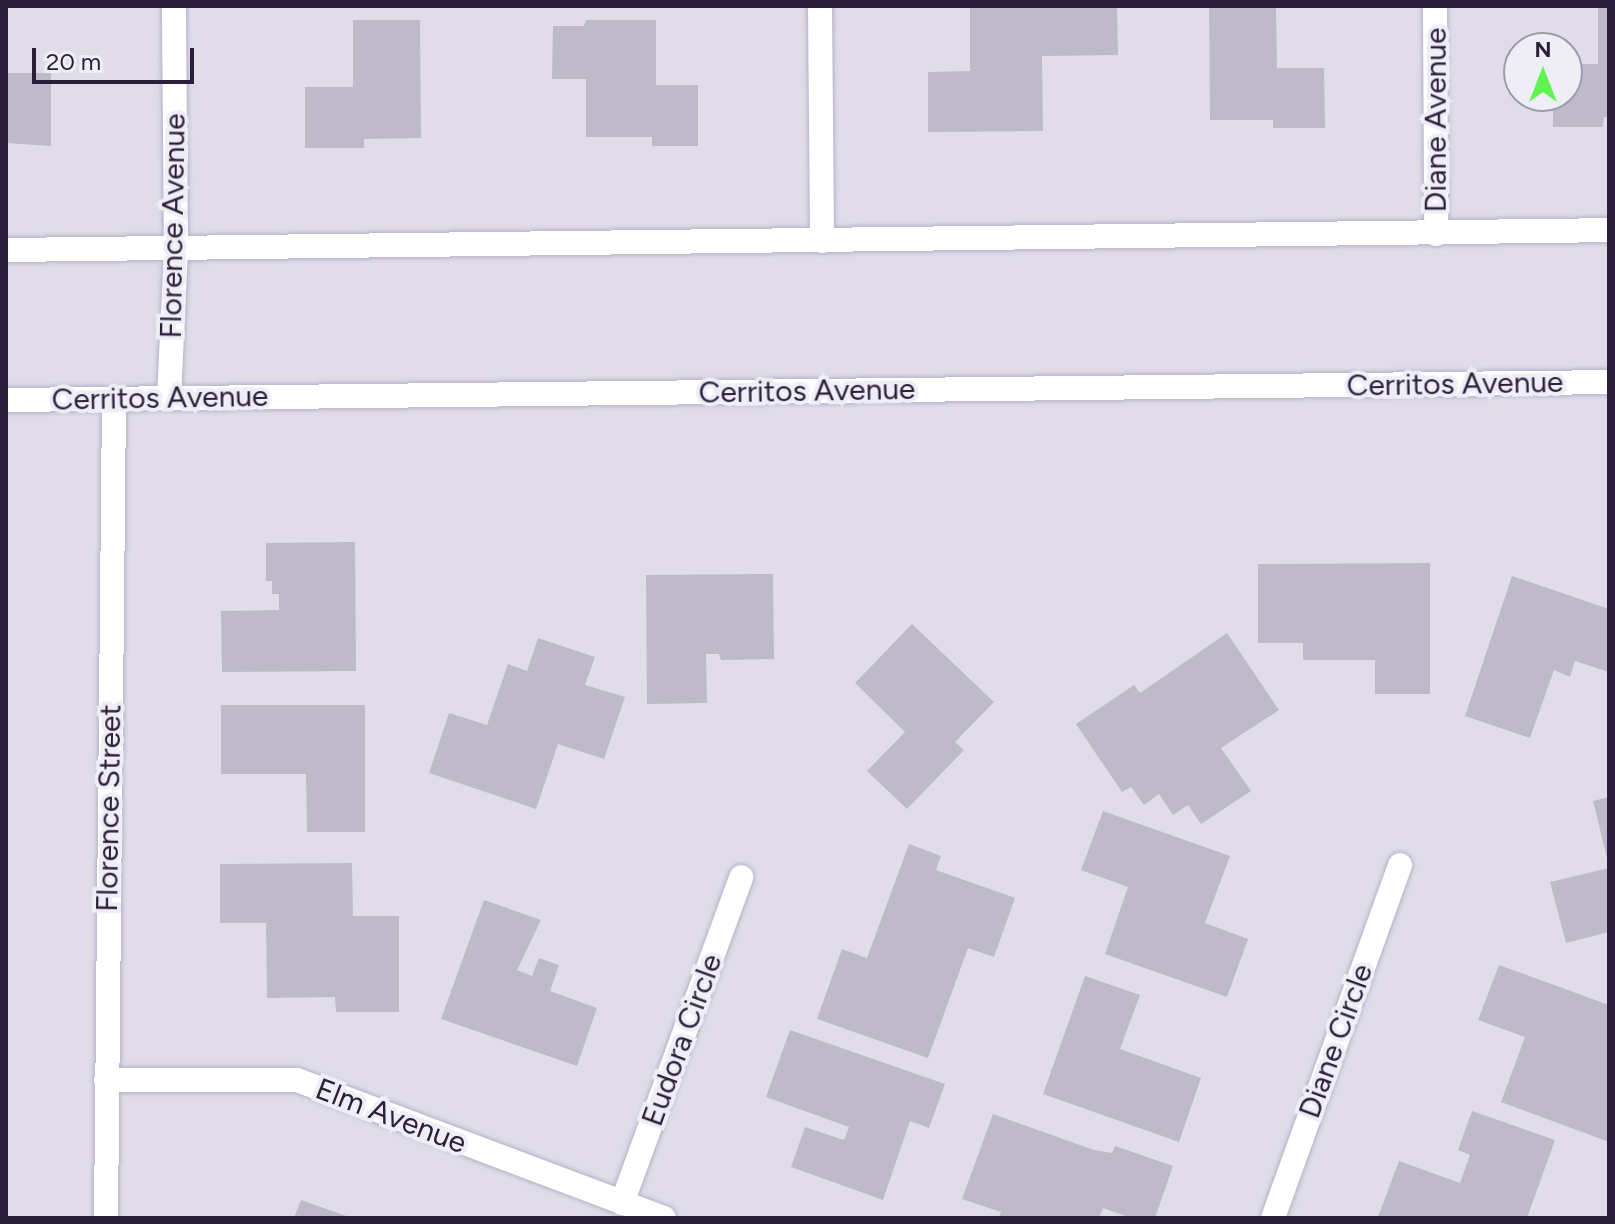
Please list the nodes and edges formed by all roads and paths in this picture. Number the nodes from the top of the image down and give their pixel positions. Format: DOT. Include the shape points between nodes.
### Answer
graph roads {
  1 [pos="174,6"];
  2 [pos="820,6"];
  3 [pos="1435,6"];
  4 [pos="1609,230"];
  5 [pos="1436,234"];
  6 [pos="822,241"];
  7 [pos="176,247"];
  8 [pos="6,250"];
  9 [pos="1609,382"];
  10 [pos="169,398"];
  11 [pos="114,399"];
  12 [pos="6,400"];
  13 [pos="1400,865"];
  14 [pos="741,877"];
  15 [pos="106,1080"];
  16 [pos="622,1203"];
  17 [pos="106,1218"];
  18 [pos="664,1218"];
  19 [pos="1273,1218"];
  1 -- 7 [label="street, Florence Avenue"];
  2 -- 6 [label="street"];
  3 -- 5 [label="street, Diane Avenue"];
  4 -- 5 [label="street"];
  5 -- 6 [label="street"];
  6 -- 7 [label="street"];
  7 -- 8 [label="street"];
  7 -- 10 [label="street, Florence Avenue"];
  9 -- 10 [label="street, Cerritos Avenue"];
  10 -- 11 [label="street, Cerritos Avenue"];
  11 -- 12 [label="street, Cerritos Avenue"];
  11 -- 15 [label="street, Florence Street"];
  13 -- 19 [label="street, Diane Circle"];
  14 -- 16 [label="street, Eudora Circle"];
  15 -- 16 [label="street, Elm Avenue" via="297,1080"];
  15 -- 17 [label="street, Florence Street"];
  16 -- 18 [label="street, Elm Avenue"];
}
